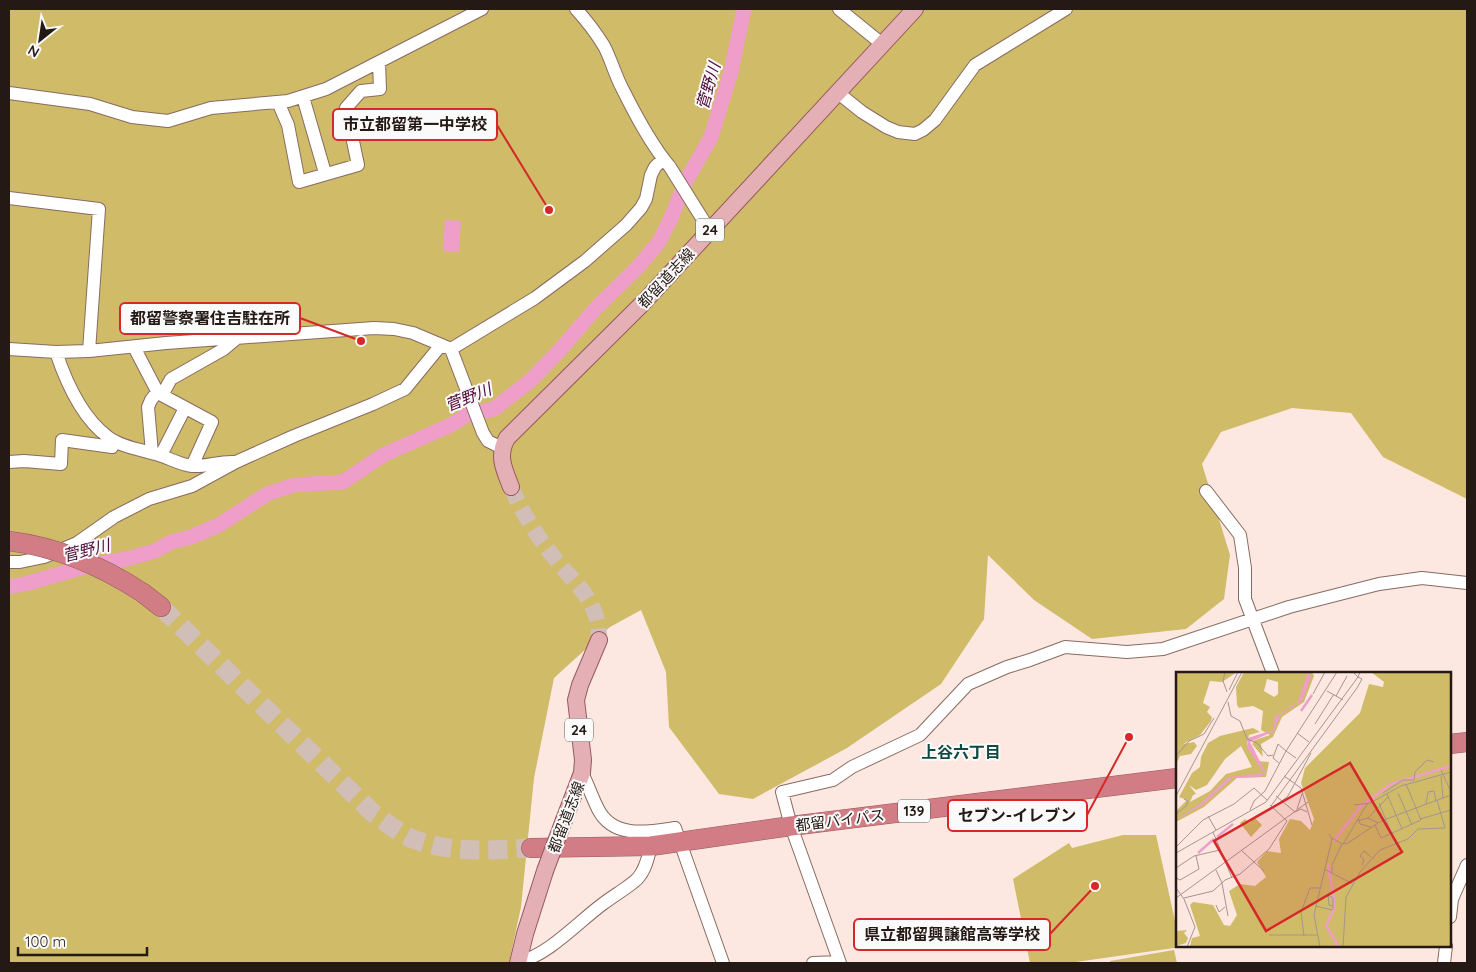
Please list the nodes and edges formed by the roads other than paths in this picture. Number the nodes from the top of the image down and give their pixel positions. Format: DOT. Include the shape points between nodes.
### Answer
graph roads {
  1 [pos="482,9"];
  2 [pos="576,9"];
  3 [pos="839,9"];
  4 [pos="915,9"];
  5 [pos="1066,9"];
  6 [pos="882,44"];
  7 [pos="379,62"];
  8 [pos="837,92"];
  9 [pos="9,93"];
  10 [pos="303,97"];
  11 [pos="278,102"];
  12 [pos="310,121"];
  13 [pos="288,125"];
  14 [pos="666,163"];
  15 [pos="325,173"];
  16 [pos="9,198"];
  17 [pos="710,231"];
  18 [pos="237,338"];
  19 [pos="440,344"];
  20 [pos="134,347"];
  21 [pos="9,349"];
  22 [pos="89,351"];
  23 [pos="56,352"];
  24 [pos="160,393"];
  25 [pos="185,408"];
  26 [pos="116,440"];
  27 [pos="502,448"];
  28 [pos="157,454"];
  29 [pos="9,462"];
  30 [pos="236,462"];
  31 [pos="192,466"];
  32 [pos="511,487"];
  33 [pos="1206,491"];
  34 [pos="9,542"];
  35 [pos="9,562"];
  36 [pos="1467,583"];
  37 [pos="161,606"];
  38 [pos="1252,619"];
  39 [pos="599,640"];
  40 [pos="1273,672"];
  41 [pos="1467,742"];
  42 [pos="1451,744"];
  43 [pos="582,773"];
  44 [pos="1176,778"];
  45 [pos="791,826"];
  46 [pos="681,842"];
  47 [pos="651,846"];
  48 [pos="531,848"];
  49 [pos="1467,864"];
  50 [pos="1451,908"];
  51 [pos="1446,947"];
  52 [pos="839,962"];
  53 [pos="518,963"];
  54 [pos="723,963"];
  55 [pos="813,963"];
  56 [pos="1444,963"];
  1 -- 7 [label="street"];
  2 -- 14 [label="street" via="604,46 622,88"];
  3 -- 6 [label="street"];
  4 -- 6 [label="main road, 都留道志線 / 24"];
  5 -- 8 [label="street" via="976,65 935,120 915,134 886,127"];
  6 -- 8 [label="main road, 都留道志線 / 24"];
  7 -- 10 [label="street"];
  7 -- 15 [label="street" via="380,89 361,91 346,108 358,165"];
  8 -- 17 [label="main road, 都留道志線 / 24"];
  9 -- 11 [label="street" via="90,104 132,117 168,121 211,108"];
  10 -- 11 [label="street"];
  10 -- 12 [label="street"];
  11 -- 13 [label="street"];
  12 -- 13 [label="street"];
  12 -- 15 [label="street"];
  13 -- 15 [label="street" via="299,182"];
  14 -- 17 [label="street"];
  14 -- 19 [label="street" via="655,166 641,208 585,261 535,298"];
  16 -- 22 [label="street" via="99,209"];
  17 -- 27 [label="main road, 都留道志線 / 24" via="643,303 507,438"];
  18 -- 19 [label="street" via="374,328 404,331"];
  18 -- 20 [label="street"];
  18 -- 24 [label="street" via="171,379"];
  19 -- 27 [label="street" via="483,433 488,441"];
  19 -- 30 [label="street" via="405,389"];
  20 -- 22 [label="street"];
  20 -- 24 [label="street"];
  21 -- 23 [label="street"];
  22 -- 23 [label="street"];
  23 -- 26 [label="street" via="86,415 108,438"];
  24 -- 25 [label="street"];
  24 -- 28 [label="street" via="148,407"];
  25 -- 28 [label="street"];
  25 -- 31 [label="street" via="212,422"];
  26 -- 28 [label="street"];
  26 -- 29 [label="street" via="112,446 62,440 61,464"];
  27 -- 32 [label="main road"];
  28 -- 31 [label="street"];
  30 -- 31 [label="street"];
  30 -- 35 [label="street" via="192,486 149,499 76,544 44,557"];
  33 -- 38 [label="street" via="1240,535 1245,599"];
  34 -- 37 [label="highway, bridge" via="68,554 100,568"];
  36 -- 38 [label="street" via="1422,578 1379,584"];
  38 -- 40 [label="street"];
  38 -- 45 [label="street" via="1163,649 1127,652 1065,646 968,684 920,735 852,767 833,780 782,792"];
  39 -- 43 [label="main road, 都留道志線 / 24" via="576,700"];
  41 -- 42 [label="highway"];
  43 -- 46 [label="street" via="598,809 613,826 634,832 675,828"];
  43 -- 53 [label="main road, 都留道志線 / 24, bridge" via="545,871"];
  44 -- 45 [label="highway, 都留バイパス / 139"];
  45 -- 46 [label="highway, 都留バイパス / 139"];
  45 -- 52 [label="street"];
  46 -- 47 [label="highway, 都留バイパス / 139"];
  46 -- 54 [label="street"];
  47 -- 48 [label="highway, 都留バイパス / 139"];
  47 -- 53 [label="street" via="645,867 634,883 546,950"];
  49 -- 50 [label="street"];
  51 -- 56 [label="street"];
  52 -- 55 [label="street"];
}
